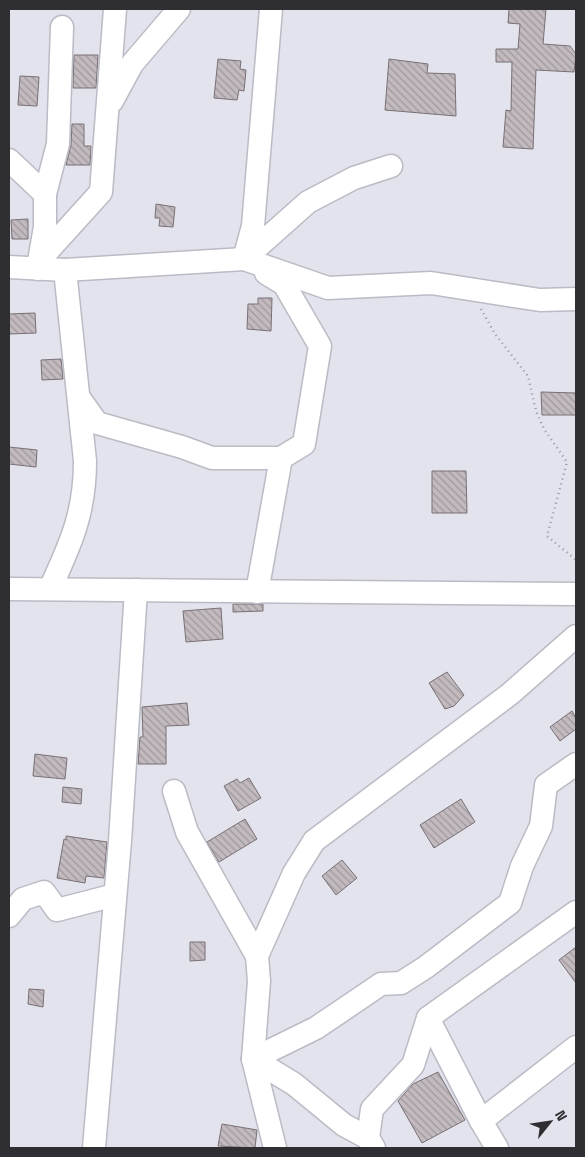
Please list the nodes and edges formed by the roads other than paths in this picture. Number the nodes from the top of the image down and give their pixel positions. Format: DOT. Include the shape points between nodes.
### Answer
graph roads {
  1 [pos="116,9"];
  2 [pos="179,9"];
  3 [pos="271,9"];
  4 [pos="62,27"];
  5 [pos="109,106"];
  6 [pos="9,160"];
  7 [pos="391,166"];
  8 [pos="45,194"];
  9 [pos="244,259"];
  10 [pos="9,267"];
  11 [pos="38,269"];
  12 [pos="65,270"];
  13 [pos="576,299"];
  14 [pos="78,396"];
  15 [pos="282,458"];
  16 [pos="9,589"];
  17 [pos="50,589"];
  18 [pos="136,590"];
  19 [pos="257,592"];
  20 [pos="576,594"];
  21 [pos="576,636"];
  22 [pos="576,764"];
  23 [pos="174,791"];
  24 [pos="116,895"];
  25 [pos="576,912"];
  26 [pos="9,916"];
  27 [pos="257,956"];
  28 [pos="428,1018"];
  29 [pos="576,1047"];
  30 [pos="253,1059"];
  31 [pos="481,1121"];
  32 [pos="371,1143"];
  33 [pos="94,1148"];
  34 [pos="274,1148"];
  35 [pos="497,1148"];
  1 -- 5 [label="street"];
  2 -- 5 [label="street" via="132,64"];
  3 -- 9 [label="street" via="253,226"];
  4 -- 8 [label="street" via="58,144"];
  5 -- 11 [label="street" via="102,192 44,255"];
  6 -- 8 [label="street"];
  7 -- 9 [label="street" via="354,178 308,202"];
  8 -- 11 [label="street" via="45,228"];
  9 -- 12 [label="street"];
  9 -- 13 [label="street" via="328,288 431,283 540,300"];
  9 -- 15 [label="street" via="284,284 320,346 304,444"];
  10 -- 11 [label="street"];
  11 -- 12 [label="street"];
  12 -- 14 [label="street"];
  14 -- 15 [label="street" via="97,423 121,431 212,458"];
  14 -- 17 [label="street" via="85,490 76,531"];
  15 -- 19 [label="street"];
  16 -- 17 [label="street"];
  17 -- 18 [label="street"];
  18 -- 19 [label="street"];
  18 -- 24 [label="street"];
  19 -- 20 [label="street"];
  21 -- 27 [label="street" via="510,694 314,841 294,873"];
  22 -- 30 [label="street" via="546,785 541,826 522,866 510,903 401,983 381,984 316,1028"];
  23 -- 27 [label="street" via="187,832"];
  24 -- 26 [label="street" via="57,910 44,892 24,898"];
  24 -- 33 [label="street"];
  25 -- 28 [label="street"];
  27 -- 30 [label="street"];
  28 -- 31 [label="street"];
  28 -- 32 [label="street" via="413,1065 372,1109"];
  29 -- 31 [label="street"];
  30 -- 32 [label="street" via="294,1084"];
  30 -- 34 [label="street"];
  31 -- 35 [label="street"];
}
